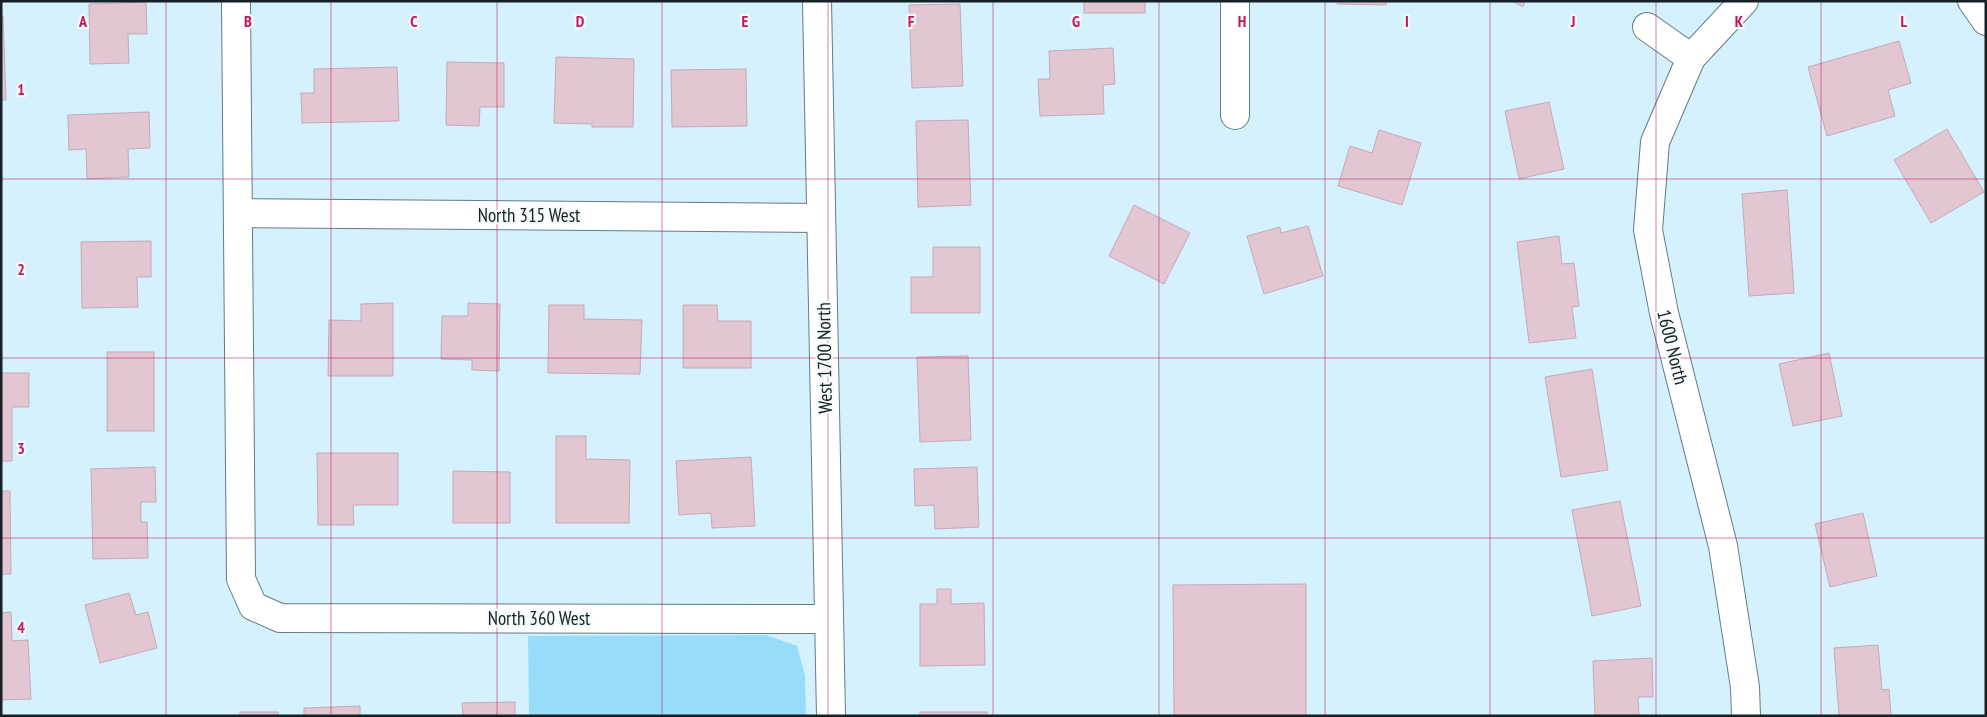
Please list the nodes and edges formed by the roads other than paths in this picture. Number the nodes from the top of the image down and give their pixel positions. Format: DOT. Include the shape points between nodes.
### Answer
graph roads {
  1 [pos="236,1"];
  2 [pos="817,1"];
  3 [pos="1235,1"];
  4 [pos="1744,1"];
  5 [pos="1972,1"];
  6 [pos="1986,21"];
  7 [pos="1647,27"];
  8 [pos="1691,58"];
  9 [pos="1235,114"];
  10 [pos="238,213"];
  11 [pos="821,218"];
  12 [pos="829,619"];
  13 [pos="830,716"];
  14 [pos="1746,716"];
  1 -- 10 [label="street"];
  2 -- 11 [label="street, West 1700 North"];
  3 -- 9 [label="street"];
  4 -- 8 [label="street, 1600 North"];
  5 -- 6 [label="street"];
  7 -- 8 [label="street"];
  8 -- 14 [label="street, 1600 North" via="1655,142 1648,230 1664,313 1723,546 1745,687"];
  10 -- 11 [label="street, North 315 West"];
  10 -- 12 [label="street, North 360 West" via="241,579 253,606 280,618"];
  11 -- 12 [label="street, West 1700 North"];
  12 -- 13 [label="street, West 1700 North"];
}
